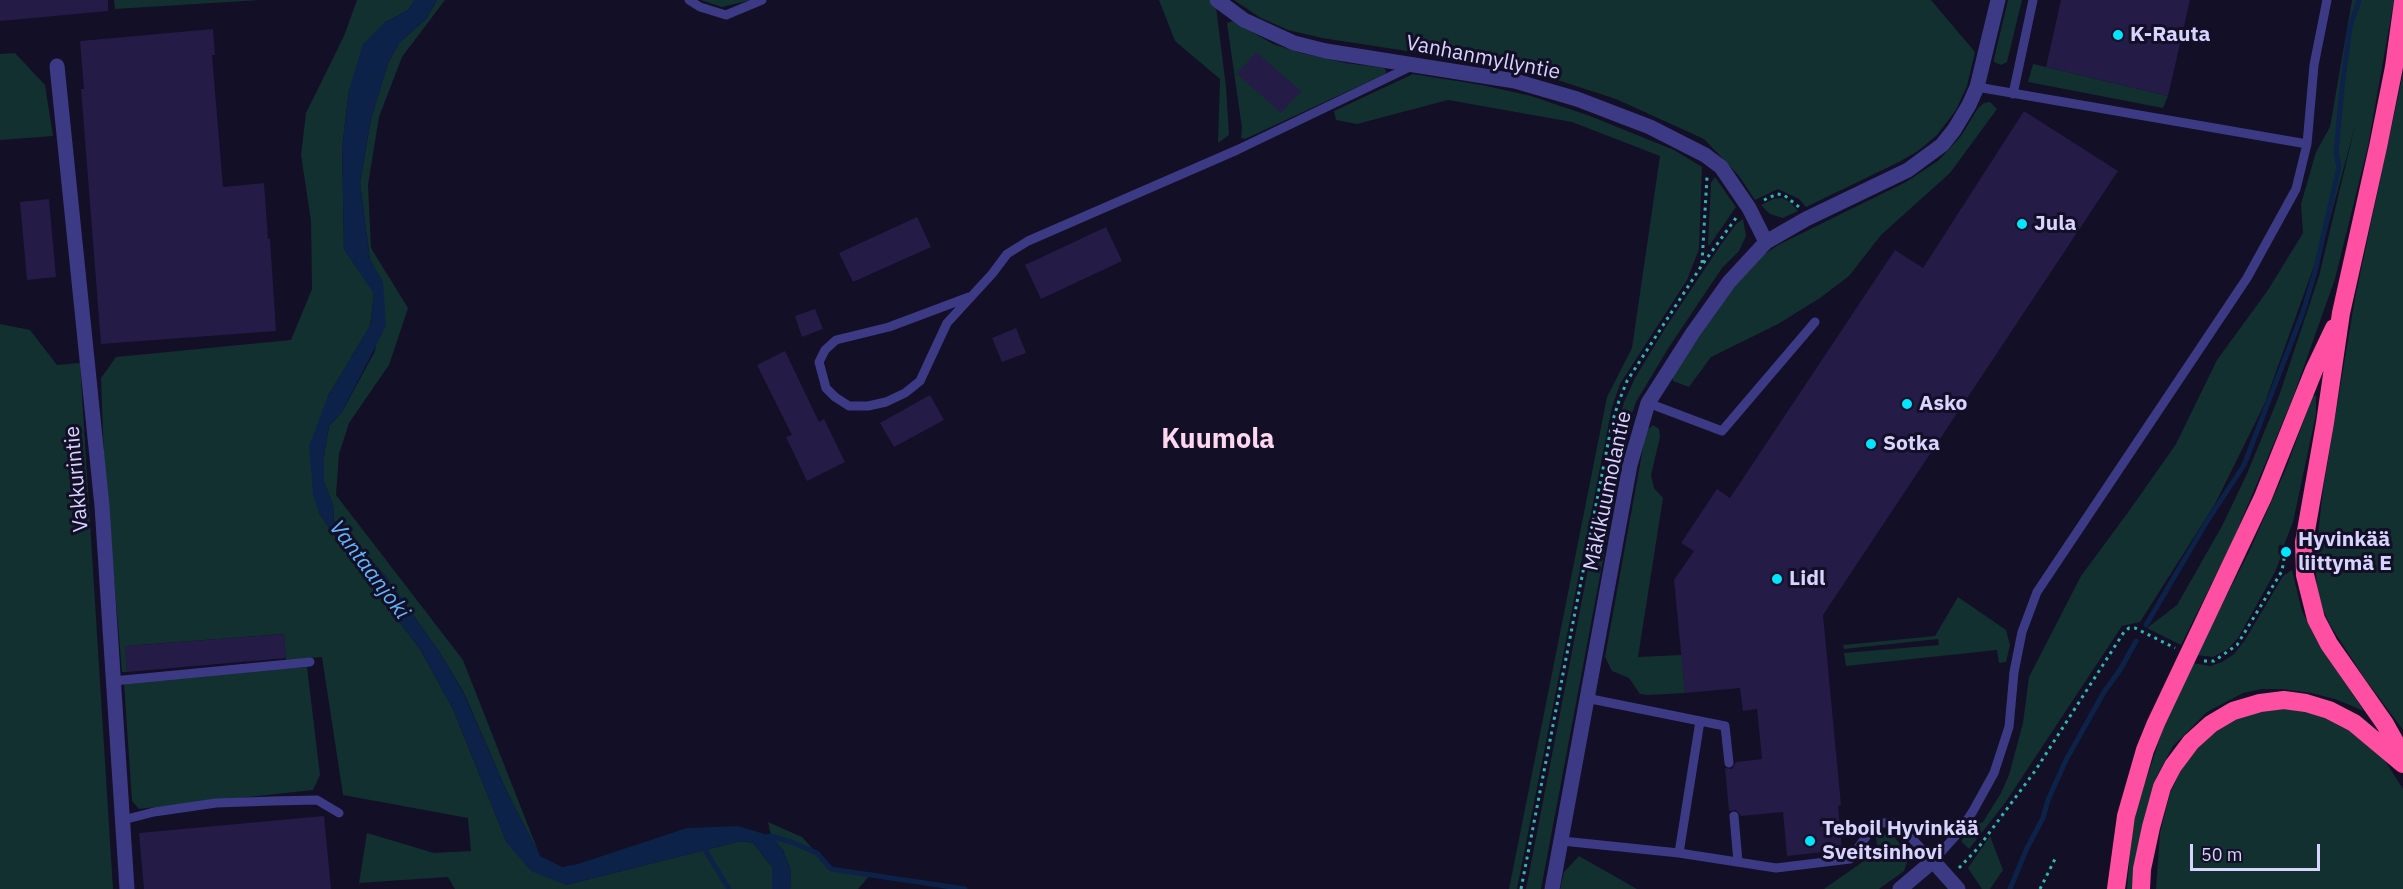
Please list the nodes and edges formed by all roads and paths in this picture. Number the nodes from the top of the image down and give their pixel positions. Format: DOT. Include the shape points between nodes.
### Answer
graph roads {
  1 [pos="689,0"];
  2 [pos="762,0"];
  3 [pos="1217,0"];
  4 [pos="1998,0"];
  5 [pos="2033,0"];
  6 [pos="2326,0"];
  7 [pos="2403,2"];
  8 [pos="1416,64"];
  9 [pos="57,66"];
  10 [pos="1977,87"];
  11 [pos="2013,94"];
  12 [pos="2307,144"];
  13 [pos="1705,155"];
  14 [pos="1766,242"];
  15 [pos="1701,265"];
  16 [pos="969,297"];
  17 [pos="2341,313"];
  18 [pos="1815,322"];
  19 [pos="1648,403"];
  20 [pos="2286,552"];
  21 [pos="2178,650"];
  22 [pos="2196,660"];
  23 [pos="310,662"];
  24 [pos="113,681"];
  25 [pos="1586,698"];
  26 [pos="1700,721"];
  27 [pos="2403,756"];
  28 [pos="1729,763"];
  29 [pos="2403,764"];
  30 [pos="339,813"];
  31 [pos="1734,816"];
  32 [pos="123,820"];
  33 [pos="1562,841"];
  34 [pos="1679,853"];
  35 [pos="2055,859"];
  36 [pos="1933,861"];
  37 [pos="1738,862"];
  38 [pos="1961,866"];
  39 [pos="127,889"];
  40 [pos="1552,889"];
  41 [pos="1900,889"];
  42 [pos="1958,889"];
  43 [pos="2040,889"];
  44 [pos="2116,889"];
  45 [pos="2141,889"];
  1 -- 2 [label="lane" via="726,15"];
  3 -- 8 [label="street, Vanhanmyllyntie" via="1244,21 1294,43"];
  4 -- 10 [label="street, Mäkikuumolantie"];
  5 -- 11 [label="lane"];
  6 -- 12 [label="lane" via="2314,65"];
  7 -- 17 [label="highway" via="2394,67"];
  8 -- 13 [label="street, Vanhanmyllyntie" via="1515,81 1577,99 1650,127"];
  8 -- 16 [label="lane" via="1237,150 1028,241 1007,254"];
  9 -- 24 [label="street, Vakkurintie" via="102,506"];
  10 -- 11 [label="lane"];
  10 -- 14 [label="street, Mäkikuumolantie" via="1954,130 1927,157"];
  11 -- 12 [label="lane"];
  12 -- 36 [label="lane" via="2296,189 2247,278 2037,592 2022,632 2009,726 1994,773 1966,821"];
  13 -- 14 [label="street, Vanhanmyllyntie" via="1734,184"];
  13 -- 15 [label="path" via="1708,171"];
  14 -- 19 [label="street, Mäkikuumolantie" via="1729,282"];
  16 -- 16 [label="lane" via="947,323 920,381 905,393 886,402 849,406 826,388 819,362 836,340 890,327"];
  17 -- 27 [label="highway" via="2304,542 2305,575 2316,619 2329,644"];
  17 -- 44 [label="highway" via="2263,497 2149,741 2126,816"];
  18 -- 19 [label="lane" via="1722,431"];
  19 -- 25 [label="street, Mäkikuumolantie" via="1630,465"];
  20 -- 22 [label="path" via="2282,571 2237,645 2214,661"];
  21 -- 38 [label="path" via="2134,628 2124,632 2035,771"];
  23 -- 24 [label="lane"];
  24 -- 32 [label="street, Vakkurintie"];
  25 -- 26 [label="lane"];
  25 -- 33 [label="street, Mäkikuumolantie"];
  26 -- 28 [label="lane" via="1725,726"];
  26 -- 34 [label="lane"];
  29 -- 45 [label="highway" via="2354,723 2329,710 2284,700 2260,702 2233,711 2191,742 2162,787 2142,869"];
  30 -- 32 [label="lane" via="317,800 273,801 216,803"];
  31 -- 37 [label="lane"];
  32 -- 39 [label="street, Vakkurintie"];
  33 -- 34 [label="lane"];
  33 -- 40 [label="street, Mäkikuumolantie"];
  34 -- 37 [label="lane"];
  35 -- 43 [label="path"];
  36 -- 37 [label="lane" via="1899,826 1885,822 1874,827 1850,859 1776,868"];
  36 -- 41 [label="street"];
  36 -- 42 [label="street"];
}
